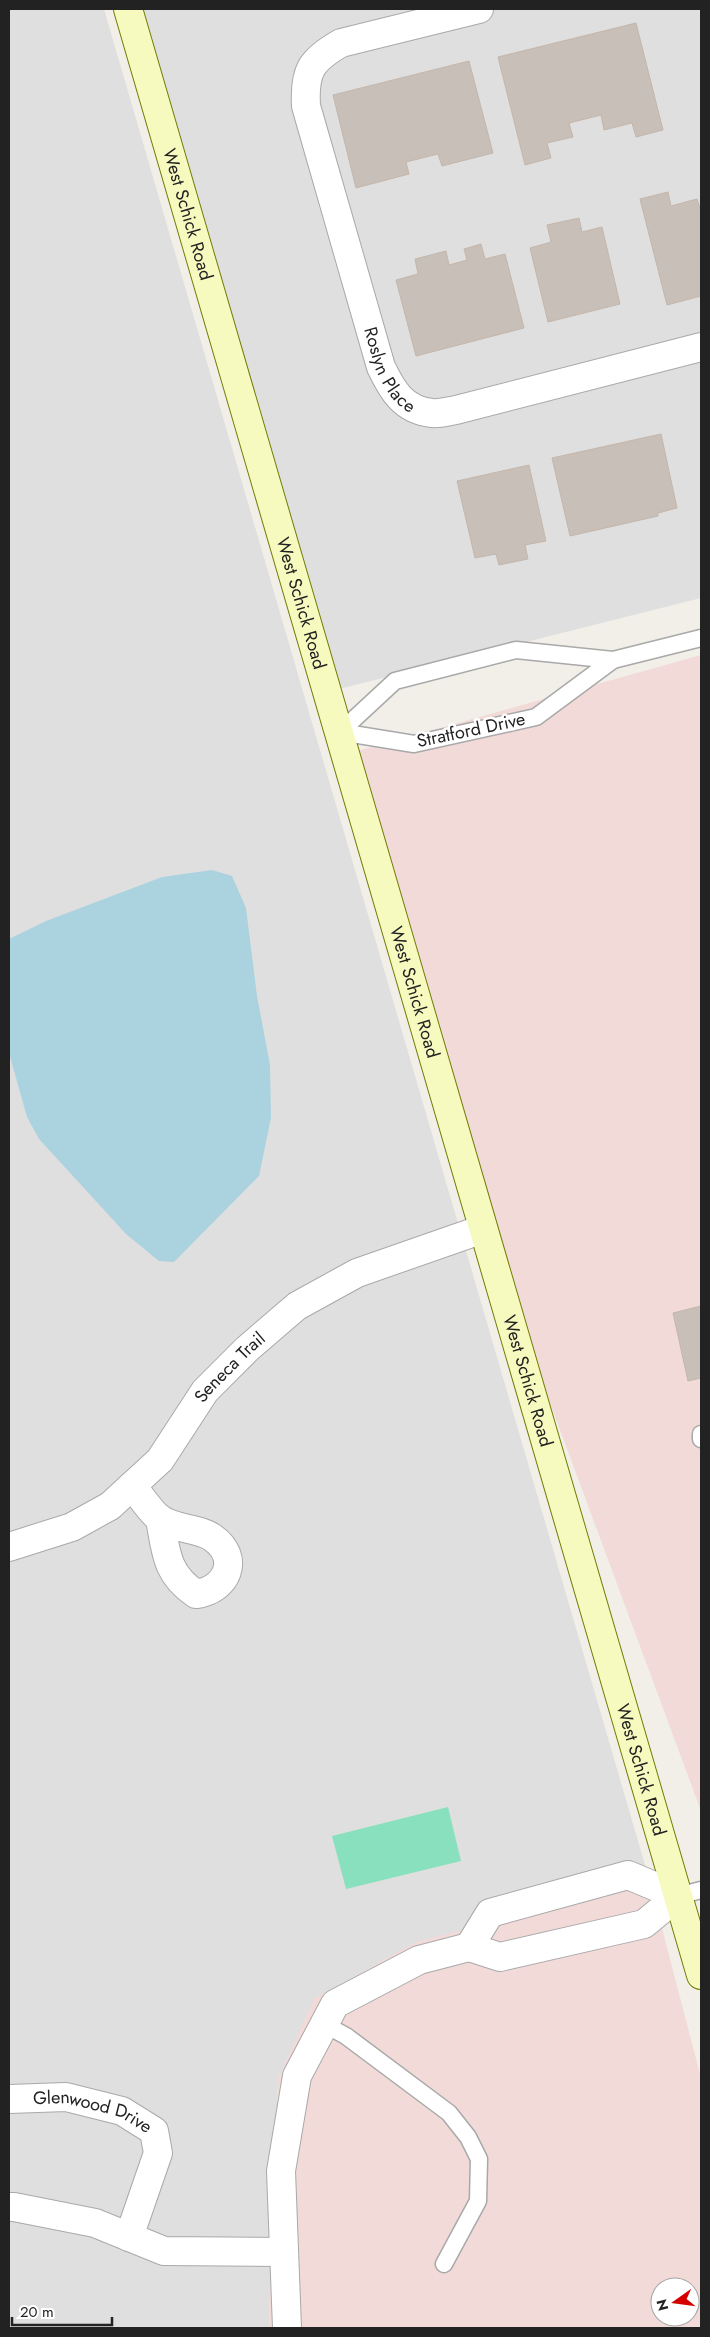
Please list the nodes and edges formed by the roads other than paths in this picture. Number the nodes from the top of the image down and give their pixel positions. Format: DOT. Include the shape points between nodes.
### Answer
graph roads {
  1 [pos="128,9"];
  2 [pos="479,9"];
  3 [pos="701,347"];
  4 [pos="701,638"];
  5 [pos="613,660"];
  6 [pos="340,732"];
  7 [pos="483,1229"];
  8 [pos="701,1434"];
  9 [pos="701,1439"];
  10 [pos="132,1486"];
  11 [pos="160,1519"];
  12 [pos="9,1547"];
  13 [pos="690,1893"];
  14 [pos="468,1947"];
  15 [pos="701,1975"];
  16 [pos="324,2024"];
  17 [pos="9,2099"];
  18 [pos="9,2208"];
  19 [pos="129,2237"];
  20 [pos="284,2252"];
  21 [pos="444,2264"];
  22 [pos="287,2328"];
  1 -- 6 [label="street, West Schick Road"];
  2 -- 3 [label="street, Roslyn Place" via="341,43 321,55 309,70 304,85 306,106 381,367 392,391 411,407 432,413 456,410"];
  4 -- 5 [label="lane, Stratford Drive"];
  5 -- 6 [label="lane, Stratford Drive" via="536,717 414,744"];
  5 -- 6 [label="lane, Stratford Drive" via="516,650 395,680"];
  6 -- 7 [label="street, West Schick Road"];
  7 -- 10 [label="street, Seneca Trail" via="358,1273 297,1306 205,1391 160,1460"];
  7 -- 13 [label="street, West Schick Road"];
  8 -- 9 [label="lane"];
  10 -- 11 [label="street"];
  10 -- 12 [label="street, Seneca Trail" via="110,1506 72,1527"];
  13 -- 14 [label="street" via="644,1924 500,1957"];
  13 -- 14 [label="street" via="628,1875 490,1912"];
  13 -- 15 [label="street, West Schick Road"];
  14 -- 16 [label="street" via="419,1960 335,2004"];
  16 -- 20 [label="street" via="297,2076 281,2171"];
  16 -- 21 [label="lane" via="346,2036 449,2113 472,2144 479,2159 478,2201"];
  17 -- 19 [label="street, Glenwood Drive" via="66,2097 122,2111 154,2131 158,2152"];
  18 -- 19 [label="street" via="95,2223"];
  19 -- 20 [label="street" via="164,2251"];
  20 -- 22 [label="street"];
}
